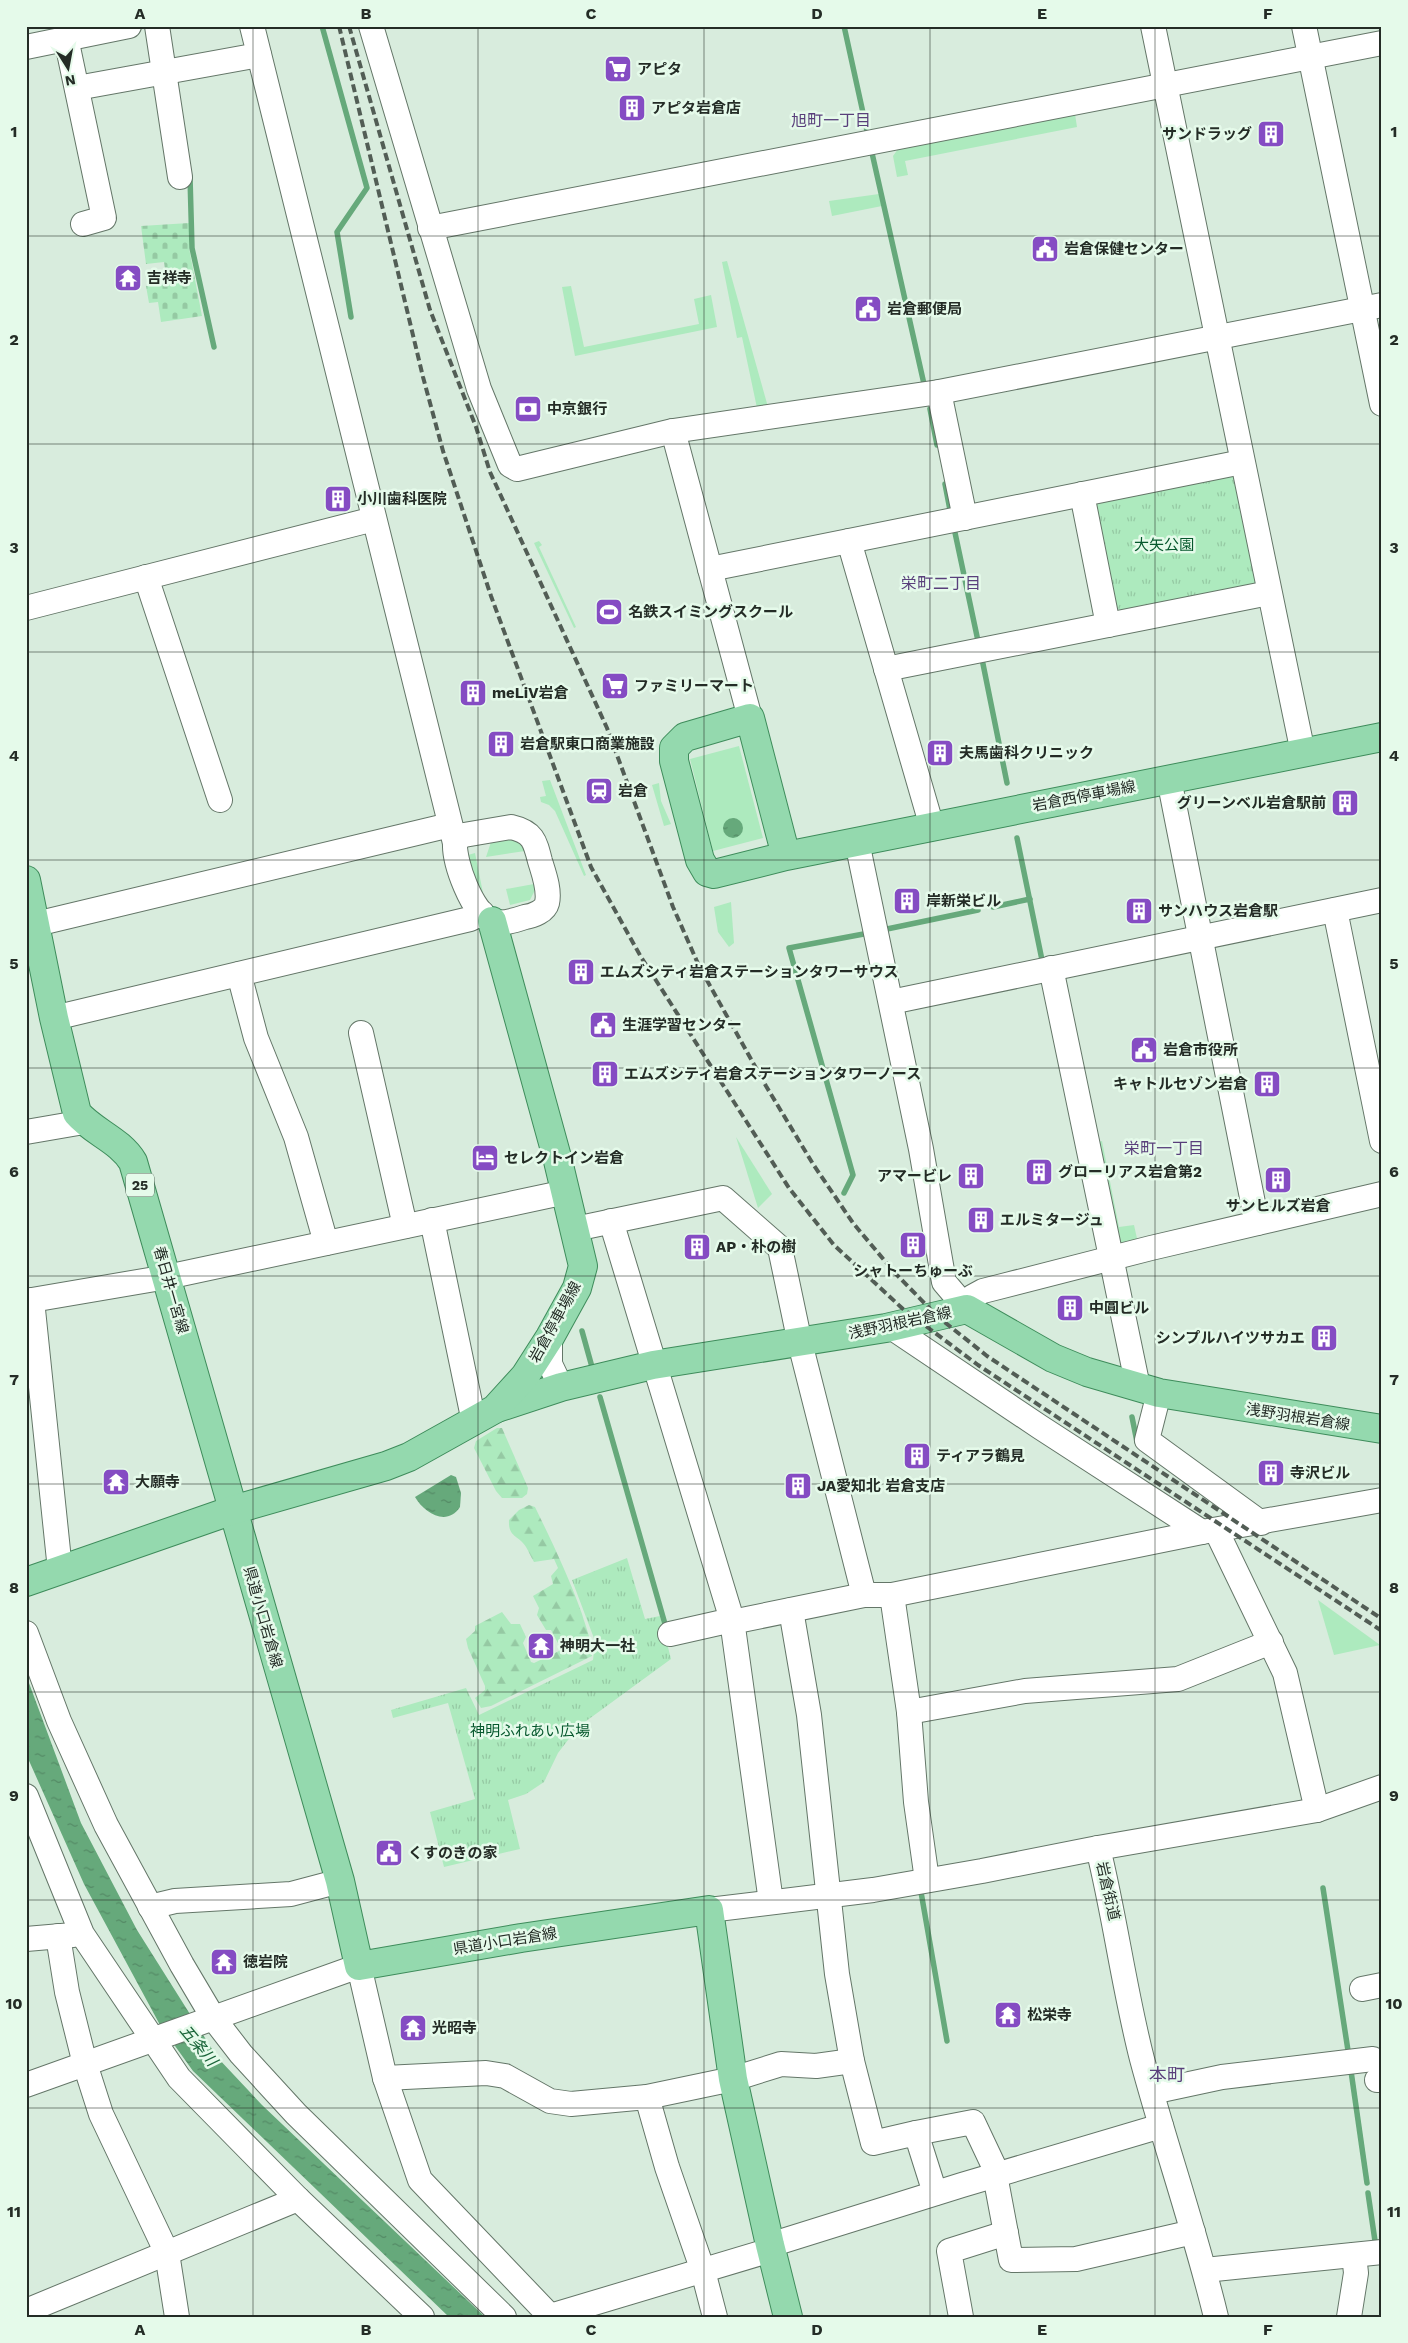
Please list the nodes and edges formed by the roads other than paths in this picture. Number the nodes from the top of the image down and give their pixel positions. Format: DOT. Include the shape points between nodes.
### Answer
graph roads {
  1 [pos="129,26"];
  2 [pos="157,26"];
  3 [pos="252,26"];
  4 [pos="370,26"];
  5 [pos="1153,26"];
  6 [pos="1304,26"];
  7 [pos="66,38"];
  8 [pos="1382,43"];
  9 [pos="26,47"];
  10 [pos="259,55"];
  11 [pos="1310,58"];
  12 [pos="165,72"];
  13 [pos="1165,85"];
  14 [pos="77,88"];
  15 [pos="180,177"];
  16 [pos="83,224"];
  17 [pos="430,228"];
  18 [pos="1372,307"];
  19 [pos="1216,337"];
  20 [pos="939,392"];
  21 [pos="1382,404"];
  22 [pos="673,431"];
  23 [pos="1242,462"];
  24 [pos="1082,494"];
  25 [pos="965,518"];
  26 [pos="374,519"];
  27 [pos="849,541"];
  28 [pos="710,569"];
  29 [pos="146,577"];
  30 [pos="1270,593"];
  31 [pos="26,608"];
  32 [pos="1108,625"];
  33 [pos="886,670"];
  34 [pos="750,718"];
  35 [pos="1382,737"];
  36 [pos="1303,753"];
  37 [pos="1169,779"];
  38 [pos="220,800"];
  39 [pos="932,827"];
  40 [pos="453,834"];
  41 [pos="857,842"];
  42 [pos="786,856"];
  43 [pos="26,880"];
  44 [pos="1382,900"];
  45 [pos="1335,910"];
  46 [pos="487,917"];
  47 [pos="36,924"];
  48 [pos="1200,938"];
  49 [pos="1051,968"];
  50 [pos="239,974"];
  51 [pos="890,1002"];
  52 [pos="54,1018"];
  53 [pos="361,1033"];
  54 [pos="84,1122"];
  55 [pos="26,1132"];
  56 [pos="1382,1141"];
  57 [pos="566,1192"];
  58 [pos="1382,1194"];
  59 [pos="432,1220"];
  60 [pos="611,1221"];
  61 [pos="1257,1224"];
  62 [pos="405,1226"];
  63 [pos="575,1229"];
  64 [pos="326,1243"];
  65 [pos="1111,1258"];
  66 [pos="167,1277"];
  67 [pos="28,1298"];
  68 [pos="967,1309"];
  69 [pos="891,1326"];
  70 [pos="550,1337"];
  71 [pos="800,1342"];
  72 [pos="653,1365"];
  73 [pos="561,1387"];
  74 [pos="1148,1390"];
  75 [pos="484,1415"];
  76 [pos="1382,1430"];
  77 [pos="1382,1500"];
  78 [pos="233,1510"];
  79 [pos="1261,1522"];
  80 [pos="1209,1531"];
  81 [pos="60,1570"];
  82 [pos="26,1582"];
  83 [pos="864,1595"];
  84 [pos="892,1595"];
  85 [pos="791,1610"];
  86 [pos="732,1621"];
  87 [pos="26,1633"];
  88 [pos="670,1634"];
  89 [pos="1271,1642"];
  90 [pos="909,1712"];
  91 [pos="1382,1787"];
  92 [pos="26,1796"];
  93 [pos="1317,1810"];
  94 [pos="1098,1848"];
  95 [pos="927,1880"];
  96 [pos="340,1882"];
  97 [pos="827,1896"];
  98 [pos="771,1902"];
  99 [pos="150,1907"];
  100 [pos="709,1910"];
  101 [pos="82,1934"];
  102 [pos="58,1936"];
  103 [pos="26,1939"];
  104 [pos="359,1966"];
  105 [pos="214,2019"];
  106 [pos="153,2040"];
  107 [pos="852,2061"];
  108 [pos="85,2064"];
  109 [pos="1377,2073"];
  110 [pos="385,2078"];
  111 [pos="732,2079"];
  112 [pos="26,2085"];
  113 [pos="1152,2092"];
  114 [pos="647,2097"];
  115 [pos="1161,2126"];
  116 [pos="916,2134"];
  117 [pos="997,2175"];
  118 [pos="935,2193"];
  119 [pos="298,2199"];
  120 [pos="1193,2232"];
  121 [pos="1006,2233"];
  122 [pos="770,2248"];
  123 [pos="1382,2252"];
  124 [pos="166,2254"];
  125 [pos="1354,2255"];
  126 [pos="1205,2270"];
  127 [pos="704,2271"];
  128 [pos="26,2311"];
  129 [pos="549,2316"];
  130 [pos="177,2317"];
  131 [pos="422,2317"];
  132 [pos="504,2317"];
  133 [pos="715,2317"];
  134 [pos="788,2317"];
  135 [pos="961,2317"];
  136 [pos="1216,2317"];
  137 [pos="1349,2317"];
  1 -- 7 [label="street"];
  2 -- 12 [label="street"];
  3 -- 10 [label="street"];
  4 -- 17 [label="street"];
  5 -- 13 [label="street"];
  6 -- 11 [label="street"];
  7 -- 9 [label="street"];
  7 -- 14 [label="street"];
  8 -- 11 [label="street"];
  10 -- 12 [label="street"];
  10 -- 26 [label="street"];
  11 -- 13 [label="street"];
  11 -- 18 [label="street"];
  12 -- 14 [label="street"];
  12 -- 15 [label="street"];
  13 -- 17 [label="street"];
  13 -- 19 [label="street"];
  14 -- 16 [label="street" via="104,218"];
  17 -- 22 [label="street" via="479,389 510,466 516,469"];
  18 -- 19 [label="street"];
  18 -- 21 [label="street"];
  19 -- 20 [label="street"];
  19 -- 23 [label="street"];
  20 -- 22 [label="street"];
  20 -- 25 [label="street"];
  22 -- 28 [label="street"];
  23 -- 24 [label="street"];
  23 -- 30 [label="street"];
  24 -- 25 [label="street"];
  24 -- 32 [label="street"];
  25 -- 27 [label="street"];
  26 -- 29 [label="street"];
  26 -- 40 [label="street"];
  27 -- 28 [label="street"];
  27 -- 33 [label="street"];
  28 -- 34 [label="street"];
  29 -- 31 [label="street"];
  29 -- 38 [label="street"];
  30 -- 32 [label="street"];
  30 -- 36 [label="street"];
  32 -- 33 [label="street"];
  33 -- 39 [label="street"];
  34 -- 42 [label="main road"];
  34 -- 42 [label="main road, 岩倉西停車場線" via="685,737 674,748 674,760 700,860 707,872 714,874"];
  35 -- 36 [label="main road, 岩倉西停車場線"];
  36 -- 37 [label="main road, 岩倉西停車場線"];
  37 -- 39 [label="main road, 岩倉西停車場線"];
  37 -- 48 [label="street"];
  39 -- 41 [label="main road, 岩倉西停車場線"];
  40 -- 46 [label="street" via="471,900"];
  40 -- 46 [label="street" via="458,838 511,827 523,829 536,844 548,891 545,907 533,916 510,921"];
  40 -- 47 [label="street"];
  41 -- 42 [label="main road, 岩倉西停車場線"];
  41 -- 51 [label="street"];
  43 -- 47 [label="main road"];
  44 -- 45 [label="street"];
  45 -- 48 [label="street"];
  45 -- 56 [label="street"];
  46 -- 50 [label="street"];
  46 -- 57 [label="main road, 岩倉停車場線"];
  47 -- 52 [label="main road"];
  48 -- 49 [label="street"];
  48 -- 61 [label="street"];
  49 -- 51 [label="street"];
  49 -- 65 [label="street"];
  50 -- 52 [label="street"];
  50 -- 64 [label="street" via="256,1038 296,1137"];
  51 -- 68 [label="street" via="923,1159 944,1282"];
  52 -- 54 [label="main road" via="77,1113"];
  53 -- 62 [label="street"];
  54 -- 55 [label="street"];
  54 -- 66 [label="main road, 春日井一宮線 / 25" via="118,1144 133,1162"];
  57 -- 59 [label="street"];
  57 -- 63 [label="main road, 岩倉停車場線"];
  58 -- 61 [label="street"];
  59 -- 62 [label="street"];
  59 -- 75 [label="street"];
  60 -- 63 [label="street"];
  60 -- 71 [label="street" via="723,1198 780,1248"];
  60 -- 72 [label="street"];
  61 -- 65 [label="street"];
  62 -- 64 [label="street"];
  63 -- 70 [label="main road, 岩倉停車場線" via="582,1266 578,1288"];
  64 -- 66 [label="street"];
  65 -- 68 [label="street" via="983,1291 972,1297"];
  65 -- 74 [label="street"];
  66 -- 67 [label="street"];
  66 -- 78 [label="main road, 春日井一宮線 / 25"];
  67 -- 81 [label="street"];
  68 -- 69 [label="main road, 浅野羽根岩倉線"];
  68 -- 74 [label="main road, 浅野羽根岩倉線" via="1053,1358"];
  69 -- 71 [label="main road, 浅野羽根岩倉線"];
  69 -- 80 [label="street" via="1040,1427"];
  70 -- 73 [label="street" via="550,1364"];
  70 -- 75 [label="main road, 岩倉停車場線" via="525,1376"];
  71 -- 72 [label="main road, 浅野羽根岩倉線"];
  71 -- 83 [label="street"];
  72 -- 73 [label="main road, 浅野羽根岩倉線"];
  72 -- 86 [label="street"];
  73 -- 75 [label="main road, 浅野羽根岩倉線"];
  74 -- 76 [label="main road, 浅野羽根岩倉線"];
  74 -- 79 [label="street" via="1147,1440"];
  75 -- 78 [label="main road, 岩倉停車場線" via="409,1457 386,1466"];
  77 -- 79 [label="street"];
  78 -- 81 [label="main road"];
  78 -- 96 [label="main road, 県道小口岩倉線"];
  79 -- 80 [label="street"];
  80 -- 84 [label="street"];
  80 -- 89 [label="street"];
  81 -- 82 [label="main road"];
  83 -- 84 [label="street"];
  83 -- 85 [label="street"];
  84 -- 90 [label="street"];
  85 -- 86 [label="street"];
  85 -- 97 [label="street" via="809,1715"];
  86 -- 88 [label="street"];
  86 -- 98 [label="street"];
  87 -- 99 [label="street" via="59,1721 106,1825"];
  89 -- 90 [label="street" via="1178,1678 1025,1691"];
  89 -- 93 [label="street" via="1285,1673"];
  90 -- 95 [label="street" via="916,1802"];
  91 -- 93 [label="street"];
  92 -- 101 [label="street"];
  93 -- 94 [label="street"];
  94 -- 95 [label="street, 岩倉街道"];
  94 -- 113 [label="street, 岩倉街道"];
  95 -- 97 [label="street, 岩倉街道"];
  96 -- 99 [label="street" via="291,1894 175,1901"];
  96 -- 104 [label="main road, 県道小口岩倉線"];
  97 -- 98 [label="street, 岩倉街道"];
  97 -- 107 [label="street"];
  98 -- 100 [label="street, 岩倉街道"];
  99 -- 105 [label="street"];
  100 -- 104 [label="main road, 県道小口岩倉線"];
  100 -- 111 [label="main road"];
  101 -- 102 [label="street"];
  101 -- 106 [label="street"];
  102 -- 103 [label="street"];
  102 -- 108 [label="street" via="67,1992"];
  104 -- 105 [label="street"];
  104 -- 110 [label="street"];
  105 -- 106 [label="street"];
  105 -- 132 [label="street" via="296,2114"];
  106 -- 108 [label="street"];
  106 -- 119 [label="street" via="179,2078"];
  107 -- 111 [label="street" via="816,2066 781,2064"];
  107 -- 116 [label="street" via="873,2143"];
  108 -- 112 [label="street"];
  108 -- 124 [label="street" via="101,2114"];
  109 -- 113 [label="street" via="1222,2077"];
  110 -- 114 [label="street" via="486,2073 505,2076 550,2101 571,2104"];
  110 -- 129 [label="street" via="420,2180"];
  111 -- 114 [label="street"];
  111 -- 122 [label="main road"];
  113 -- 115 [label="street, 岩倉街道"];
  114 -- 127 [label="street" via="667,2167"];
  115 -- 117 [label="street"];
  115 -- 120 [label="street, 岩倉街道"];
  116 -- 117 [label="street" via="973,2122"];
  116 -- 118 [label="street"];
  117 -- 118 [label="street"];
  117 -- 121 [label="street"];
  118 -- 122 [label="street"];
  119 -- 124 [label="street"];
  119 -- 131 [label="street"];
  120 -- 121 [label="street" via="1076,2259 1011,2260"];
  120 -- 126 [label="street, 岩倉街道"];
  121 -- 135 [label="street" via="949,2251"];
  122 -- 127 [label="street"];
  122 -- 134 [label="main road"];
  123 -- 125 [label="street"];
  124 -- 128 [label="street"];
  124 -- 130 [label="street"];
  125 -- 126 [label="street"];
  125 -- 137 [label="street" via="1356,2273"];
  126 -- 136 [label="street, 岩倉街道"];
  127 -- 129 [label="street"];
  127 -- 133 [label="street"];
}
